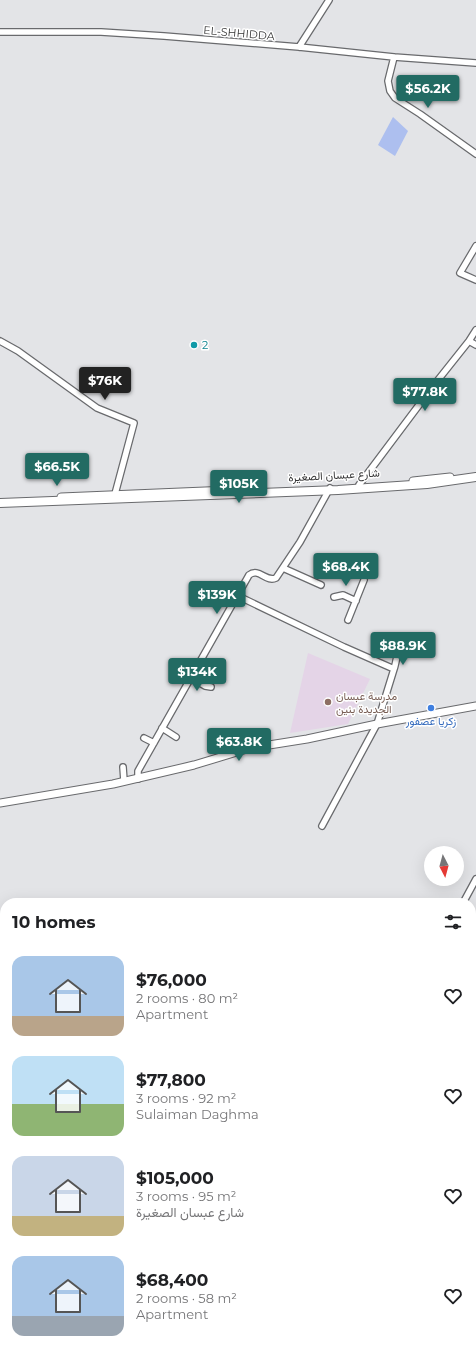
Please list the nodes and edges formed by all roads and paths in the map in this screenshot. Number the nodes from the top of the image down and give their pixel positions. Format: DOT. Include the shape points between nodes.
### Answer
graph roads {
  1 [pos="329,0"];
  2 [pos="0,30"];
  3 [pos="299,47"];
  4 [pos="394,57"];
  5 [pos="476,62"];
  6 [pos="476,154"];
  7 [pos="476,246"];
  8 [pos="476,280"];
  9 [pos="476,330"];
  10 [pos="0,341"];
  11 [pos="469,341"];
  12 [pos="476,345"];
  13 [pos="476,474"];
  14 [pos="476,477"];
  15 [pos="359,485"];
  16 [pos="330,489"];
  17 [pos="115,494"];
  18 [pos="0,501"];
  19 [pos="283,568"];
  20 [pos="364,580"];
  21 [pos="321,585"];
  22 [pos="238,596"];
  23 [pos="334,597"];
  24 [pos="356,601"];
  25 [pos="348,620"];
  26 [pos="426,639"];
  27 [pos="394,669"];
  28 [pos="190,677"];
  29 [pos="212,687"];
  30 [pos="476,706"];
  31 [pos="377,724"];
  32 [pos="162,728"];
  33 [pos="176,737"];
  34 [pos="144,738"];
  35 [pos="154,743"];
  36 [pos="123,767"];
  37 [pos="138,779"];
  38 [pos="124,781"];
  39 [pos="0,803"];
  40 [pos="322,826"];
  41 [pos="476,879"];
  42 [pos="465,898"];
  1 -- 3 [label="street"];
  2 -- 3 [label="street, EL-SHHIDDA" via="101,32"];
  3 -- 4 [label="street, EL-SHHIDDA"];
  4 -- 5 [label="street, EL-SHHIDDA"];
  4 -- 6 [label="street" via="388,81 395,98"];
  7 -- 8 [label="street" via="460,273"];
  9 -- 11 [label="street"];
  10 -- 17 [label="street" via="18,351 97,408 134,423"];
  11 -- 12 [label="street"];
  11 -- 15 [label="street"];
  13 -- 15 [label="street, شارع عبسان الصغيرة"];
  14 -- 16 [label="main road, شارع عبسان الصغيرة" via="426,484"];
  15 -- 16 [label="street, شارع عبسان الصغيرة"];
  16 -- 17 [label="street, شارع عبسان الصغيرة"];
  16 -- 18 [label="main road, شارع عبسان الصغيرة"];
  16 -- 19 [label="street"];
  17 -- 18 [label="street, شارع عبسان الصغيرة"];
  19 -- 21 [label="street"];
  19 -- 22 [label="street" via="273,580 257,573 250,574"];
  20 -- 24 [label="street"];
  22 -- 27 [label="street"];
  22 -- 28 [label="street"];
  23 -- 24 [label="street" via="343,595"];
  24 -- 25 [label="street"];
  26 -- 27 [label="street" via="409,640 401,644"];
  27 -- 31 [label="street"];
  28 -- 29 [label="street"];
  28 -- 32 [label="street"];
  30 -- 31 [label="street"];
  31 -- 37 [label="street" via="250,748"];
  31 -- 40 [label="street"];
  32 -- 33 [label="street"];
  32 -- 35 [label="street"];
  34 -- 35 [label="street"];
  35 -- 37 [label="street" via="138,771"];
  36 -- 38 [label="street"];
  37 -- 38 [label="street"];
  38 -- 39 [label="street"];
  41 -- 42 [label="street"];
}
